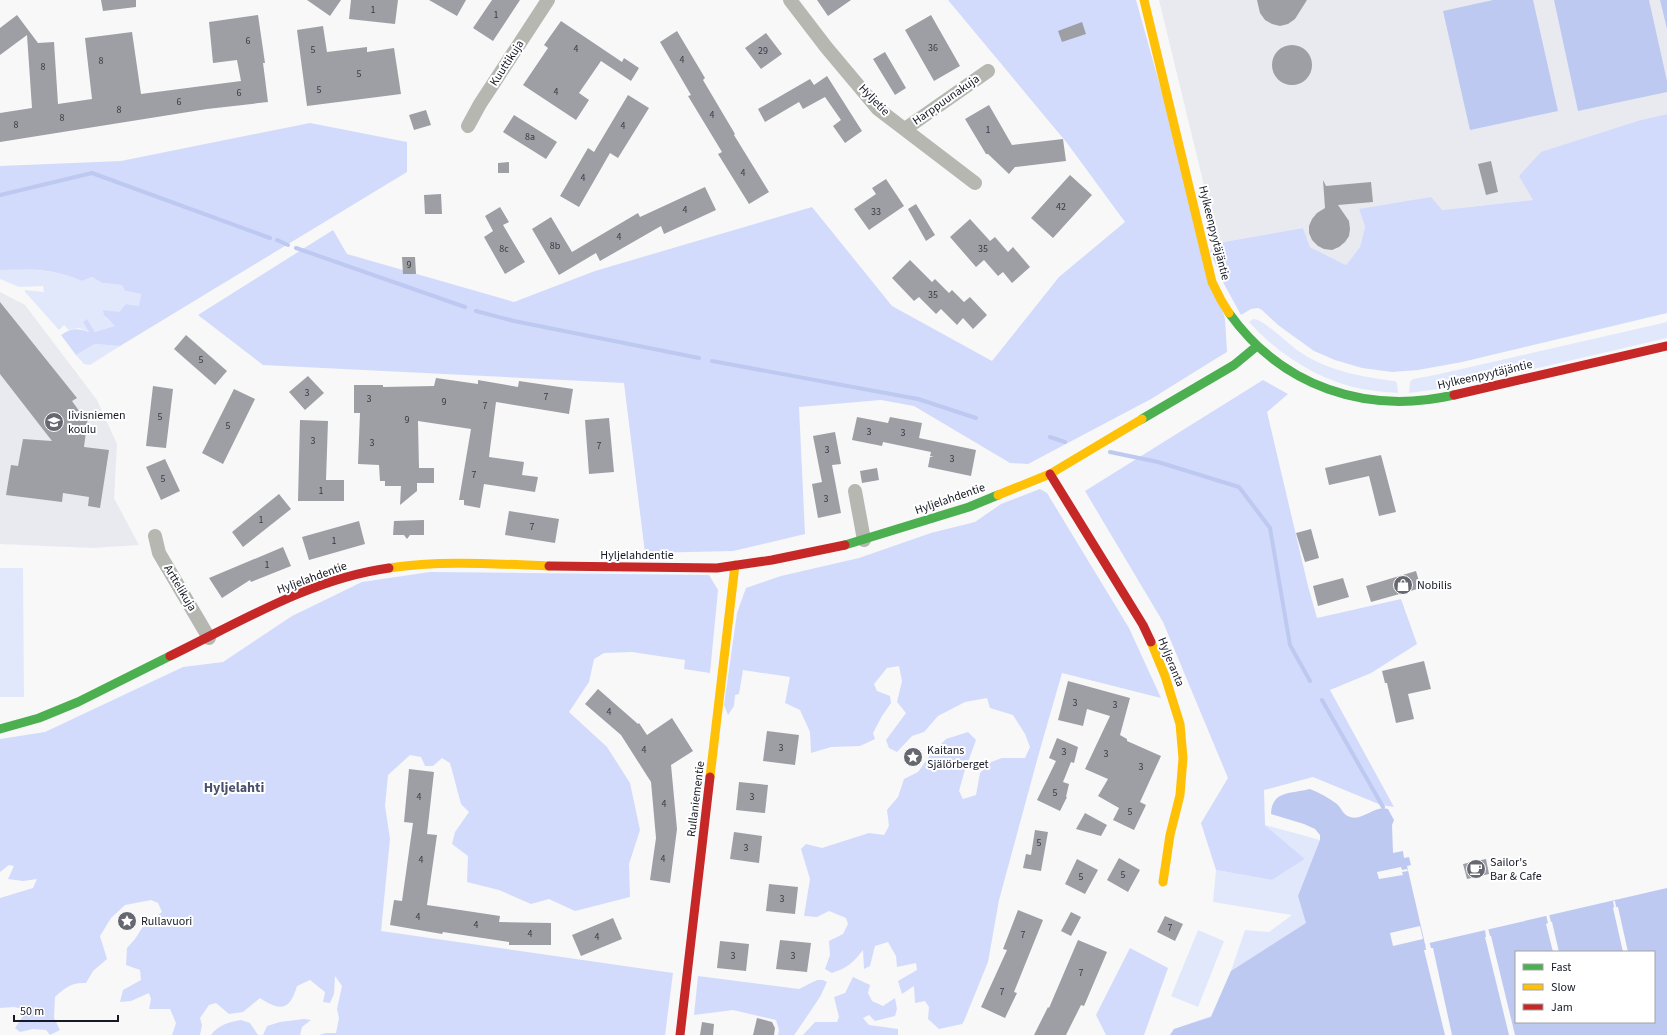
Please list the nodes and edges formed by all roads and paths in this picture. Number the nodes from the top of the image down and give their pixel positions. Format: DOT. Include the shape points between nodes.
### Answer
graph roads {
  1 [pos="548,0"];
  2 [pos="790,0"];
  3 [pos="1144,0"];
  4 [pos="988,70"];
  5 [pos="468,126"];
  6 [pos="905,129"];
  7 [pos="975,183"];
  8 [pos="1257,346"];
  9 [pos="1667,346"];
  10 [pos="1050,474"];
  11 [pos="855,491"];
  12 [pos="155,536"];
  13 [pos="864,540"];
  14 [pos="735,565"];
  15 [pos="209,638"];
  16 [pos="0,729"];
  17 [pos="1163,882"];
  18 [pos="680,1035"];
  1 -- 5 [label="street, Kuuttikuja"];
  2 -- 6 [label="street, Hyljetie" via="878,109"];
  3 -- 8 [label="street, Hylkeenpyytäjäntie" via="1212,282 1223,306"];
  4 -- 6 [label="street, Harppuunakuja"];
  6 -- 7 [label="street, Hyljetie"];
  8 -- 9 [label="street, Hylkeenpyytäjäntie" via="1275,362 1326,388 1348,395 1402,402 1436,399"];
  8 -- 10 [label="street, Hyljelahdentie" via="1234,365"];
  10 -- 13 [label="street, Hyljelahdentie" via="969,507"];
  10 -- 17 [label="street, Hyljeranta" via="1143,625 1165,676 1180,724 1183,758 1180,795 1170,834"];
  11 -- 13 [label="street"];
  12 -- 15 [label="street, Arttelikuja" via="159,553"];
  13 -- 14 [label="street, Hyljelahdentie" via="819,551"];
  14 -- 15 [label="street, Hyljelahdentie" via="717,568 467,563 406,565 354,575 305,590"];
  14 -- 18 [label="street, Rullaniementie"];
  15 -- 16 [label="street, Hyljelahdentie" via="78,702 40,718"];
}
